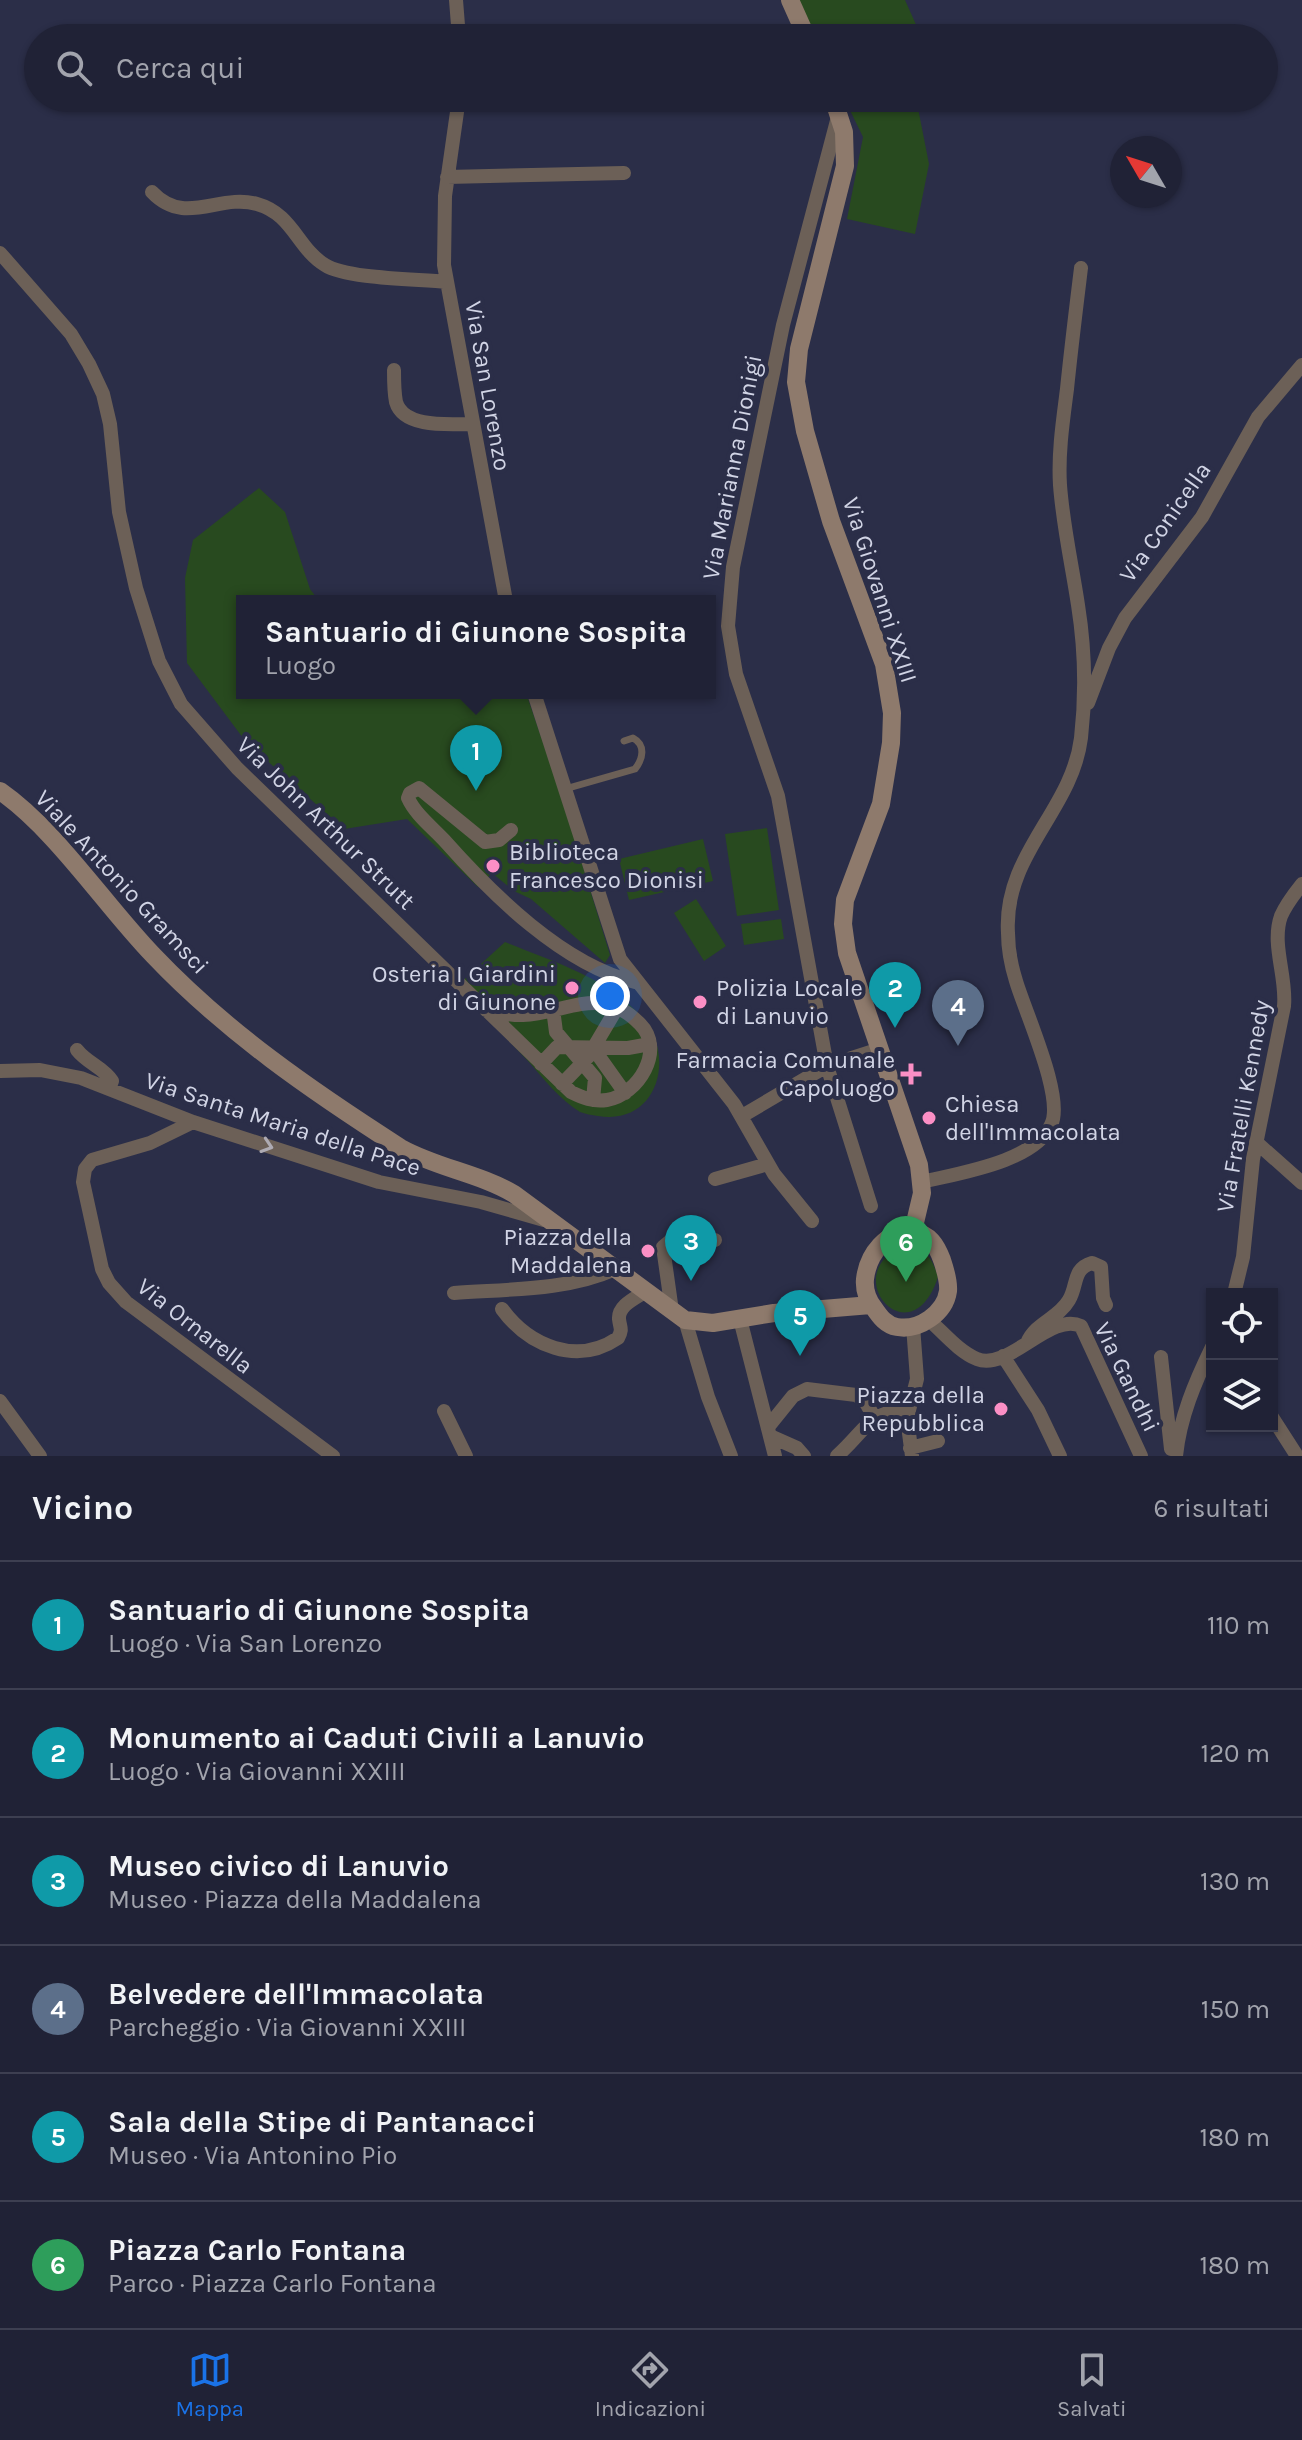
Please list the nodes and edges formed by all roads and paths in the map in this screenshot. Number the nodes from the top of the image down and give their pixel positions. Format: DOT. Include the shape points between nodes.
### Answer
graph roads {
  1 [pos="456,0"];
  2 [pos="790,0"];
  3 [pos="458,24"];
  4 [pos="801,24"];
  5 [pos="457,112"];
  6 [pos="835,112"];
  7 [pos="838,112"];
  8 [pos="624,173"];
  9 [pos="447,177"];
  10 [pos="152,192"];
  11 [pos="0,253"];
  12 [pos="1081,268"];
  13 [pos="446,282"];
  14 [pos="1302,365"];
  15 [pos="394,370"];
  16 [pos="472,424"];
  17 [pos="505,595"];
  18 [pos="536,699"];
  19 [pos="1083,715"];
  20 [pos="624,741"];
  21 [pos="565,789"];
  22 [pos="0,791"];
  23 [pos="511,830"];
  24 [pos="1302,884"];
  25 [pos="635,982"];
  26 [pos="617,1008"];
  27 [pos="553,1009"];
  28 [pos="486,1010"];
  29 [pos="650,1044"];
  30 [pos="569,1048"];
  31 [pos="593,1048"];
  32 [pos="880,1049"];
  33 [pos="77,1050"];
  34 [pos="541,1064"];
  35 [pos="583,1064"];
  36 [pos="827,1066"];
  37 [pos="0,1071"];
  38 [pos="562,1084"];
  39 [pos="109,1089"];
  40 [pos="625,1093"];
  41 [pos="593,1100"];
  42 [pos="742,1116"];
  43 [pos="193,1122"];
  44 [pos="1256,1142"];
  45 [pos="768,1164"];
  46 [pos="715,1179"];
  47 [pos="922,1182"];
  48 [pos="1302,1183"];
  49 [pos="871,1206"];
  50 [pos="812,1221"];
  51 [pos="554,1223"];
  52 [pos="913,1231"];
  53 [pos="715,1240"];
  54 [pos="615,1269"];
  55 [pos="1235,1288"];
  56 [pos="646,1291"];
  57 [pos="454,1293"];
  58 [pos="871,1305"];
  59 [pos="1106,1305"];
  60 [pos="502,1309"];
  61 [pos="679,1316"];
  62 [pos="732,1320"];
  63 [pos="921,1323"];
  64 [pos="1027,1343"];
  65 [pos="1003,1356"];
  66 [pos="1161,1357"];
  67 [pos="1206,1360"];
  68 [pos="0,1401"];
  69 [pos="908,1408"];
  70 [pos="444,1411"];
  71 [pos="874,1417"];
  72 [pos="1278,1426"];
  73 [pos="769,1431"];
  74 [pos="938,1441"];
  75 [pos="911,1452"];
  76 [pos="40,1456"];
  77 [pos="333,1456"];
  78 [pos="466,1456"];
  79 [pos="731,1456"];
  80 [pos="775,1456"];
  81 [pos="804,1456"];
  82 [pos="837,1456"];
  83 [pos="1060,1456"];
  84 [pos="1141,1456"];
  85 [pos="1174,1456"];
  86 [pos="1297,1456"];
  1 -- 3 [label="street"];
  2 -- 4 [label="street"];
  5 -- 9 [label="street, Via San Lorenzo"];
  6 -- 36 [label="street, Via Marianna Dionigi" via="783,325 733,567 728,616 736,674 780,806"];
  7 -- 32 [label="street, Via Giovanni XXIII" via="846,143 845,166 796,378 828,512 890,691 891,743 883,794 848,888 843,919 847,953"];
  8 -- 9 [label="street"];
  9 -- 13 [label="street, Via San Lorenzo"];
  10 -- 13 [label="street" via="178,209 243,203 264,207 288,223 318,260 338,271"];
  11 -- 28 [label="street, Via John Arthur Strutt" via="59,318 89,364 107,408 119,512 143,614 178,700 237,768"];
  12 -- 19 [label="street" via="1060,476 1082,636"];
  13 -- 16 [label="street, Via San Lorenzo"];
  14 -- 19 [label="street, Via Conicella" via="1258,417 1202,517 1125,618"];
  15 -- 16 [label="street" via="397,403 405,414 430,423"];
  16 -- 17 [label="street, Via San Lorenzo"];
  18 -- 21 [label="street"];
  19 -- 47 [label="street" via="1073,772 1019,868 1008,909 1013,971 1051,1083 1053,1122 1039,1143 1024,1152"];
  20 -- 21 [label="lane" via="633,738 642,748 635,769"];
  21 -- 25 [label="street" via="620,959"];
  22 -- 51 [label="street, Viale Antonio Gramsci" via="41,827 160,962 257,1051 401,1148 434,1165 495,1184"];
  23 -- 25 [label="street" via="499,840 485,842 419,788 408,798 482,883 519,913 587,965"];
  24 -- 44 [label="street, Via Fratelli Kennedy" via="1278,927 1284,1006"];
  25 -- 42 [label="street"];
  26 -- 27 [label="street" via="589,1002"];
  26 -- 29 [label="street" via="641,1025"];
  26 -- 31 [label="street"];
  27 -- 28 [label="street" via="523,1015"];
  27 -- 30 [label="street" via="556,1032"];
  28 -- 34 [label="street, Via John Arthur Strutt"];
  29 -- 31 [label="street"];
  29 -- 40 [label="street" via="643,1074"];
  30 -- 31 [label="street"];
  30 -- 34 [label="street" via="557,1047"];
  30 -- 35 [label="street"];
  31 -- 35 [label="street"];
  31 -- 40 [label="street"];
  32 -- 36 [label="street"];
  32 -- 47 [label="street, Via Giovanni XXIII"];
  33 -- 39 [label="street" via="110,1077"];
  34 -- 38 [label="street, Via John Arthur Strutt"];
  35 -- 38 [label="street"];
  35 -- 41 [label="street" via="595,1078"];
  36 -- 42 [label="street"];
  36 -- 49 [label="street, Via Marianna Dionigi"];
  37 -- 39 [label="street, Via Santa Maria della Pace" via="52,1071"];
  38 -- 41 [label="street, Via John Arthur Strutt"];
  39 -- 43 [label="street, Via Santa Maria della Pace"];
  40 -- 41 [label="street"];
  42 -- 45 [label="street"];
  43 -- 51 [label="street, Via Santa Maria della Pace, one-way" via="389,1185 481,1202"];
  43 -- 77 [label="street, Via Ornarella" via="87,1166 83,1182 102,1269 126,1302"];
  44 -- 48 [label="street"];
  44 -- 55 [label="street, Via Fratelli Kennedy"];
  45 -- 46 [label="street"];
  45 -- 50 [label="street"];
  47 -- 52 [label="street, Via Giovanni XXIII"];
  51 -- 54 [label="street, Viale Antonio Gramsci"];
  52 -- 58 [label="street" via="889,1238 872,1256 865,1283"];
  52 -- 63 [label="street" via="932,1240 948,1292"];
  53 -- 61 [label="street" via="674,1238 665,1243 662,1254"];
  54 -- 56 [label="street, Viale Antonio Gramsci"];
  54 -- 57 [label="street" via="571,1283"];
  56 -- 60 [label="street" via="621,1309 618,1338 580,1353 524,1334"];
  56 -- 61 [label="street, Viale Antonio Gramsci"];
  58 -- 62 [label="street"];
  58 -- 63 [label="street" via="896,1327"];
  59 -- 64 [label="street, Via Gandhi" via="1101,1267 1092,1263 1077,1274 1068,1301"];
  61 -- 62 [label="street" via="705,1324"];
  61 -- 79 [label="street"];
  62 -- 73 [label="street"];
  63 -- 65 [label="street" via="974,1358"];
  63 -- 69 [label="street" via="917,1379"];
  64 -- 65 [label="street, Via Gandhi"];
  64 -- 84 [label="street, Via Gandhi" via="1066,1324 1081,1326"];
  65 -- 83 [label="street"];
  66 -- 85 [label="street, Via Gandhi"];
  67 -- 85 [label="street" via="1188,1401"];
  68 -- 76 [label="street"];
  69 -- 71 [label="street"];
  69 -- 75 [label="street"];
  70 -- 78 [label="street"];
  71 -- 73 [label="street" via="856,1395 807,1389 793,1396"];
  71 -- 82 [label="street"];
  72 -- 86 [label="street"];
  73 -- 80 [label="street"];
  73 -- 81 [label="street"];
  74 -- 75 [label="street"];
}
